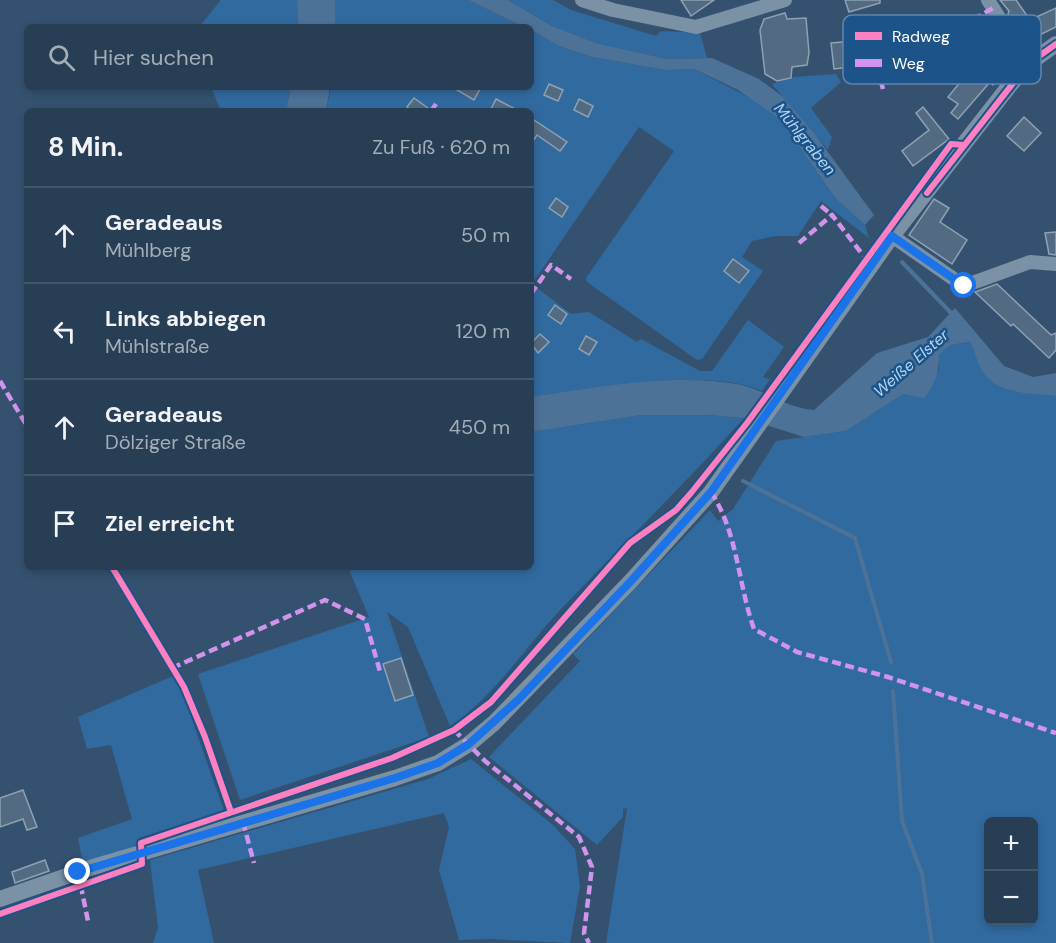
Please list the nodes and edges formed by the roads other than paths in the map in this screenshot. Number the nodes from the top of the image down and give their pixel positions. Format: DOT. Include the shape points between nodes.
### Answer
graph roads {
  1 [pos="582,0"];
  2 [pos="785,0"];
  3 [pos="988,0"];
  4 [pos="997,15"];
  5 [pos="1056,44"];
  6 [pos="1041,55"];
  7 [pos="1012,84"];
  8 [pos="892,236"];
  9 [pos="1056,264"];
  10 [pos="0,898"];
  1 -- 2 [label="street" via="696,27"];
  3 -- 4 [label="street"];
  5 -- 6 [label="street"];
  7 -- 8 [label="street"];
  8 -- 9 [label="street" via="964,286 1030,262"];
  8 -- 10 [label="street" via="711,492 518,700 469,744 438,763 395,778"];
}
